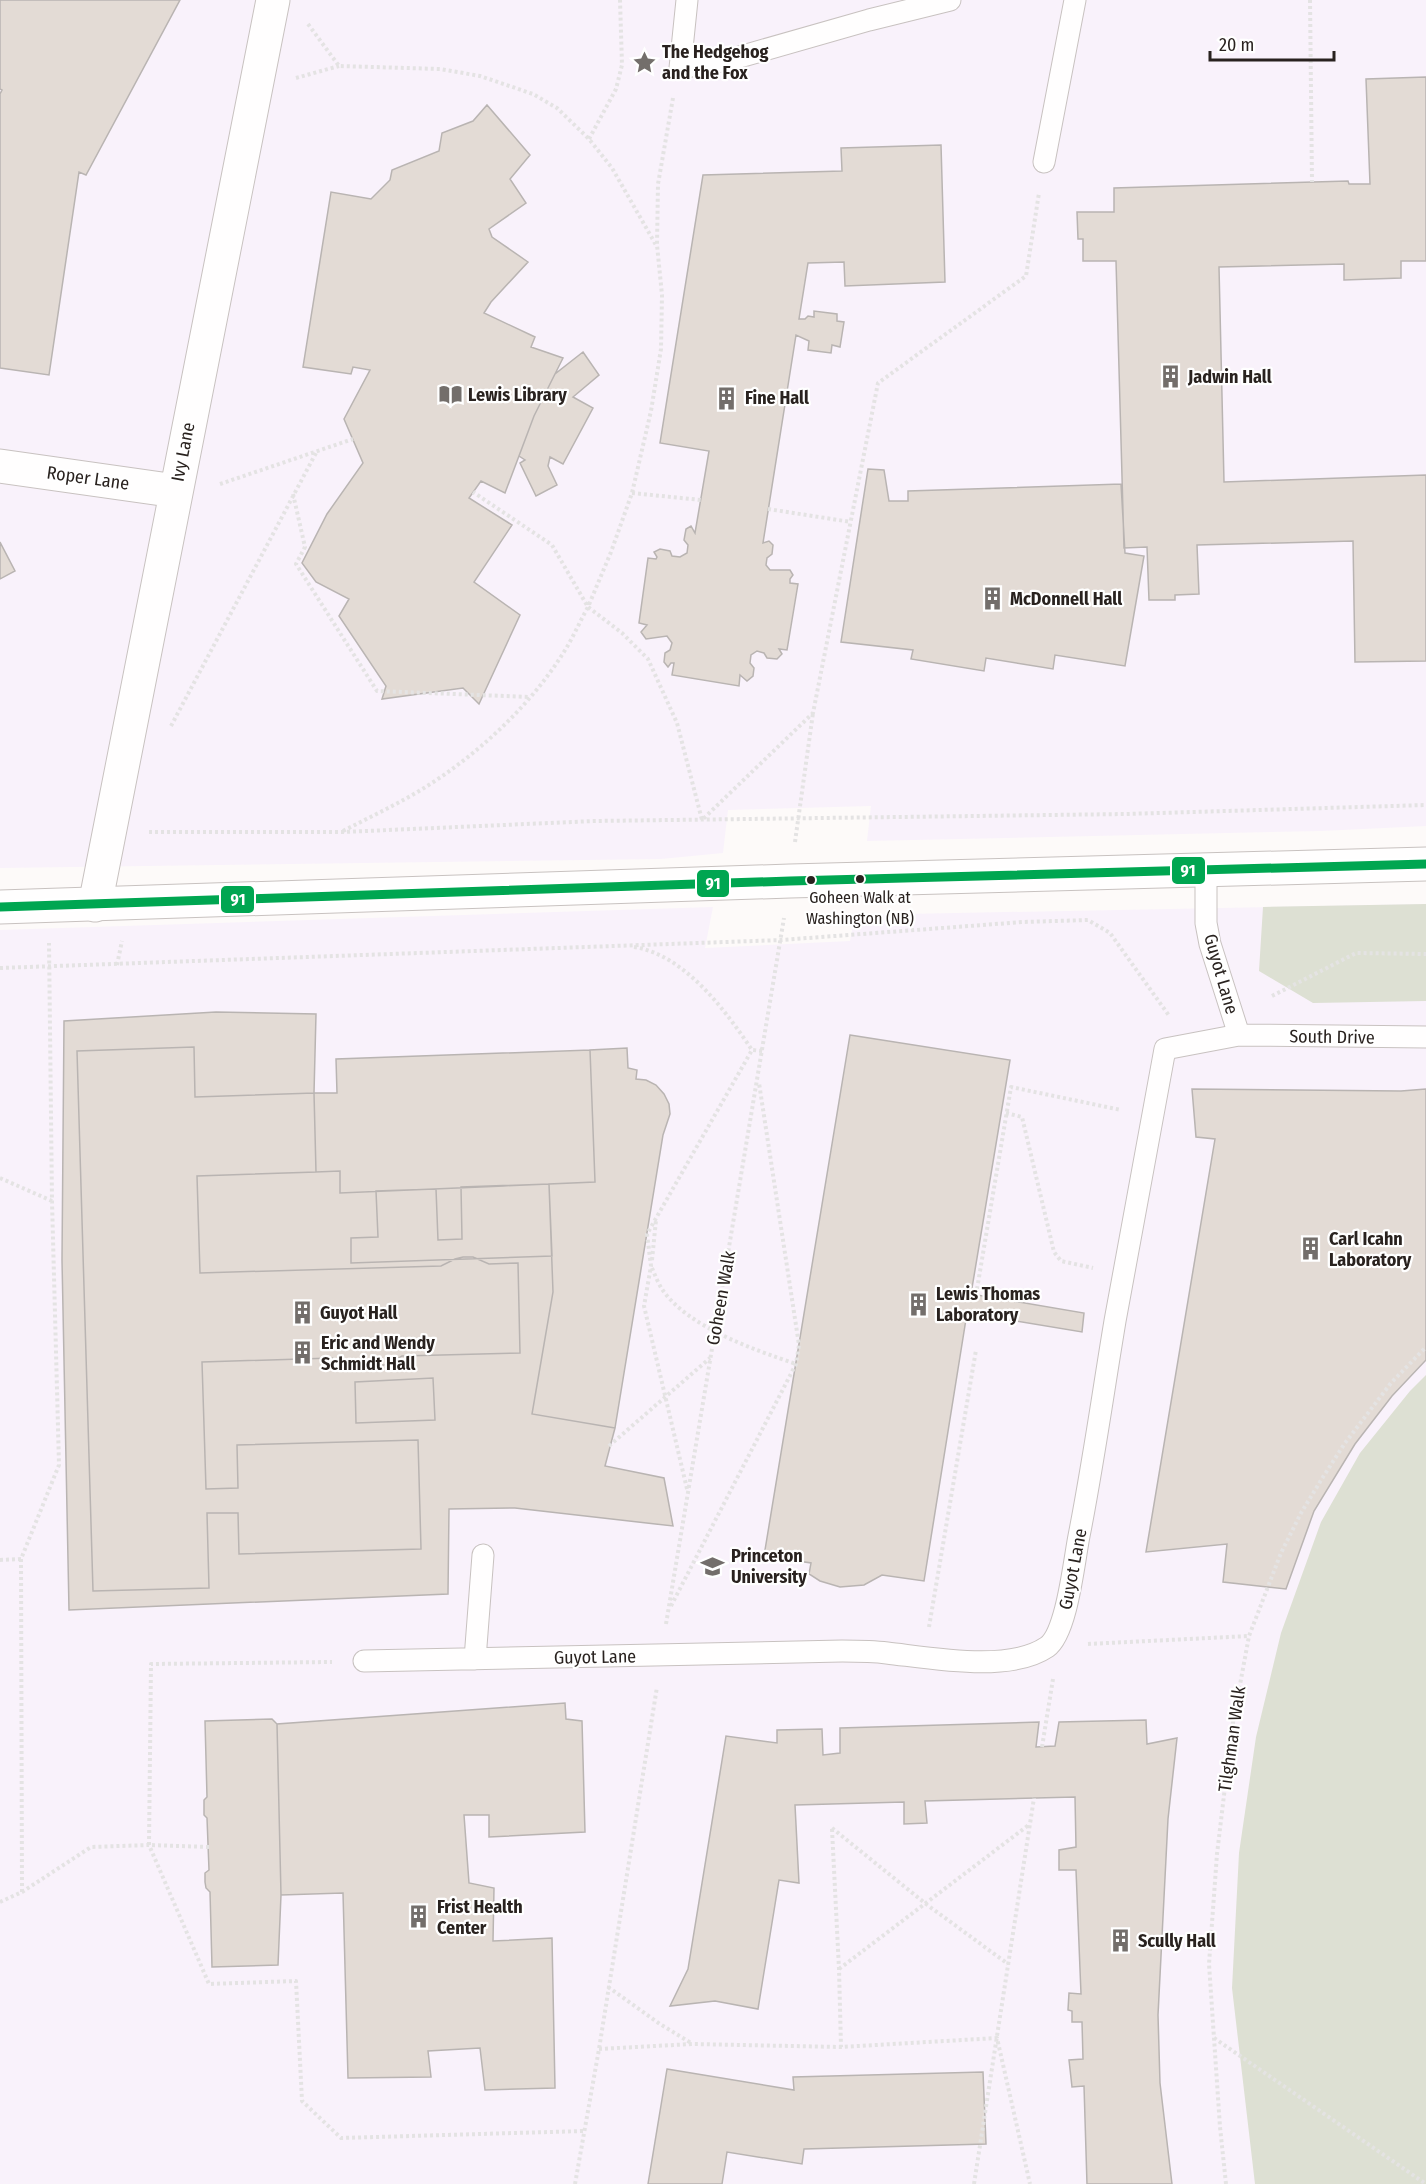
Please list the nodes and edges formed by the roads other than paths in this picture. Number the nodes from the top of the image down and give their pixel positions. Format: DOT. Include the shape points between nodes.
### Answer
graph roads {
  1 [pos="273,0"];
  2 [pos="687,0"];
  3 [pos="950,0"];
  4 [pos="1075,0"];
  5 [pos="1044,162"];
  6 [pos="0,466"];
  7 [pos="176,491"];
  8 [pos="1426,864"];
  9 [pos="1206,871"];
  10 [pos="95,905"];
  11 [pos="0,907"];
  12 [pos="1239,1035"];
  13 [pos="1426,1037"];
  14 [pos="483,1556"];
  15 [pos="475,1659"];
  16 [pos="364,1661"];
  1 -- 7 [label="main road, Ivy Lane"];
  2 -- 3 [label="lane" via="680,68 729,60"];
  4 -- 5 [label="lane"];
  6 -- 7 [label="main road, Roper Lane"];
  7 -- 10 [label="main road, Ivy Lane"];
  8 -- 9 [label="main road"];
  9 -- 10 [label="main road"];
  9 -- 12 [label="lane, Guyot Lane" via="1210,944"];
  10 -- 11 [label="main road"];
  12 -- 13 [label="lane, South Drive"];
  12 -- 15 [label="lane, Guyot Lane" via="1165,1049 1062,1626 1050,1645 1017,1660 842,1651"];
  14 -- 15 [label="lane"];
  15 -- 16 [label="lane, Guyot Lane"];
}
